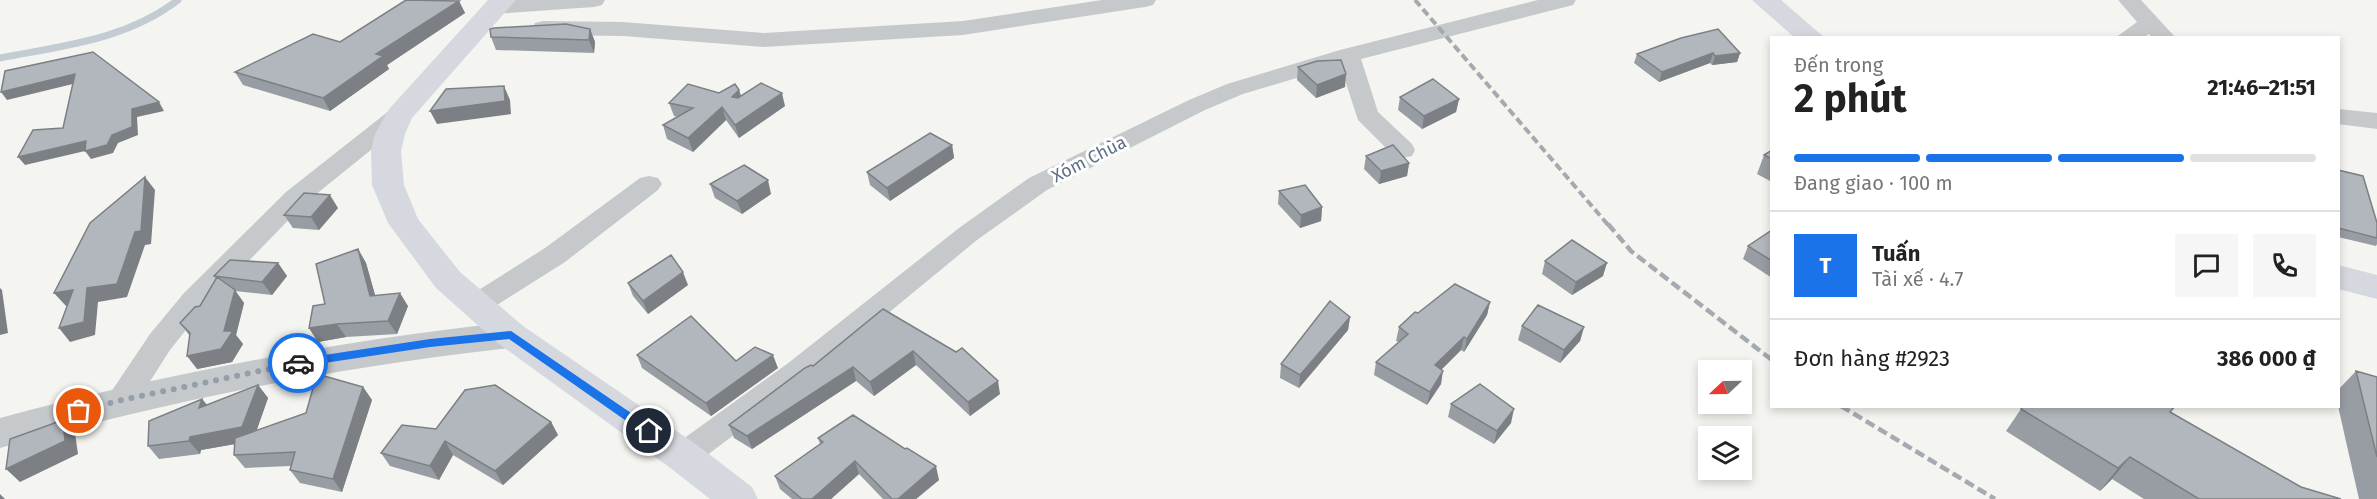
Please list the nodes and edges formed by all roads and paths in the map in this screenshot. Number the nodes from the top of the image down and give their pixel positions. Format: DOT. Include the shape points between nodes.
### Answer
graph roads {
  1 [pos="594,0"];
  2 [pos="1144,0"];
  3 [pos="1565,0"];
  4 [pos="1765,0"];
  5 [pos="2129,0"];
  6 [pos="506,17"];
  7 [pos="2158,30"];
  8 [pos="1810,36"];
  9 [pos="2134,36"];
  10 [pos="1348,55"];
  11 [pos="399,115"];
  12 [pos="2340,116"];
  13 [pos="2377,121"];
  14 [pos="1403,150"];
  15 [pos="649,184"];
  16 [pos="2340,278"];
  17 [pos="2377,287"];
  18 [pos="476,305"];
  19 [pos="511,335"];
  20 [pos="122,400"];
  21 [pos="0,433"];
  22 [pos="683,456"];
  23 [pos="738,499"];
  1 -- 6 [label="street"];
  2 -- 6 [label="street" via="963,28 764,40"];
  3 -- 10 [label="street, Xóm Chùa"];
  4 -- 8 [label="main road"];
  5 -- 7 [label="street"];
  6 -- 11 [label="main road" via="471,33"];
  7 -- 9 [label="street"];
  10 -- 14 [label="street" via="1367,115"];
  10 -- 22 [label="street, Xóm Chùa" via="1283,73 1197,105 1038,184"];
  11 -- 18 [label="main road" via="386,151 388,185 404,223 448,280"];
  11 -- 20 [label="street" via="295,198 194,300 160,342"];
  12 -- 13 [label="street"];
  15 -- 18 [label="street" via="555,255"];
  16 -- 17 [label="main road"];
  18 -- 19 [label="main road"];
  19 -- 20 [label="street" via="274,367"];
  19 -- 22 [label="main road"];
  20 -- 21 [label="street"];
  22 -- 23 [label="main road"];
}
